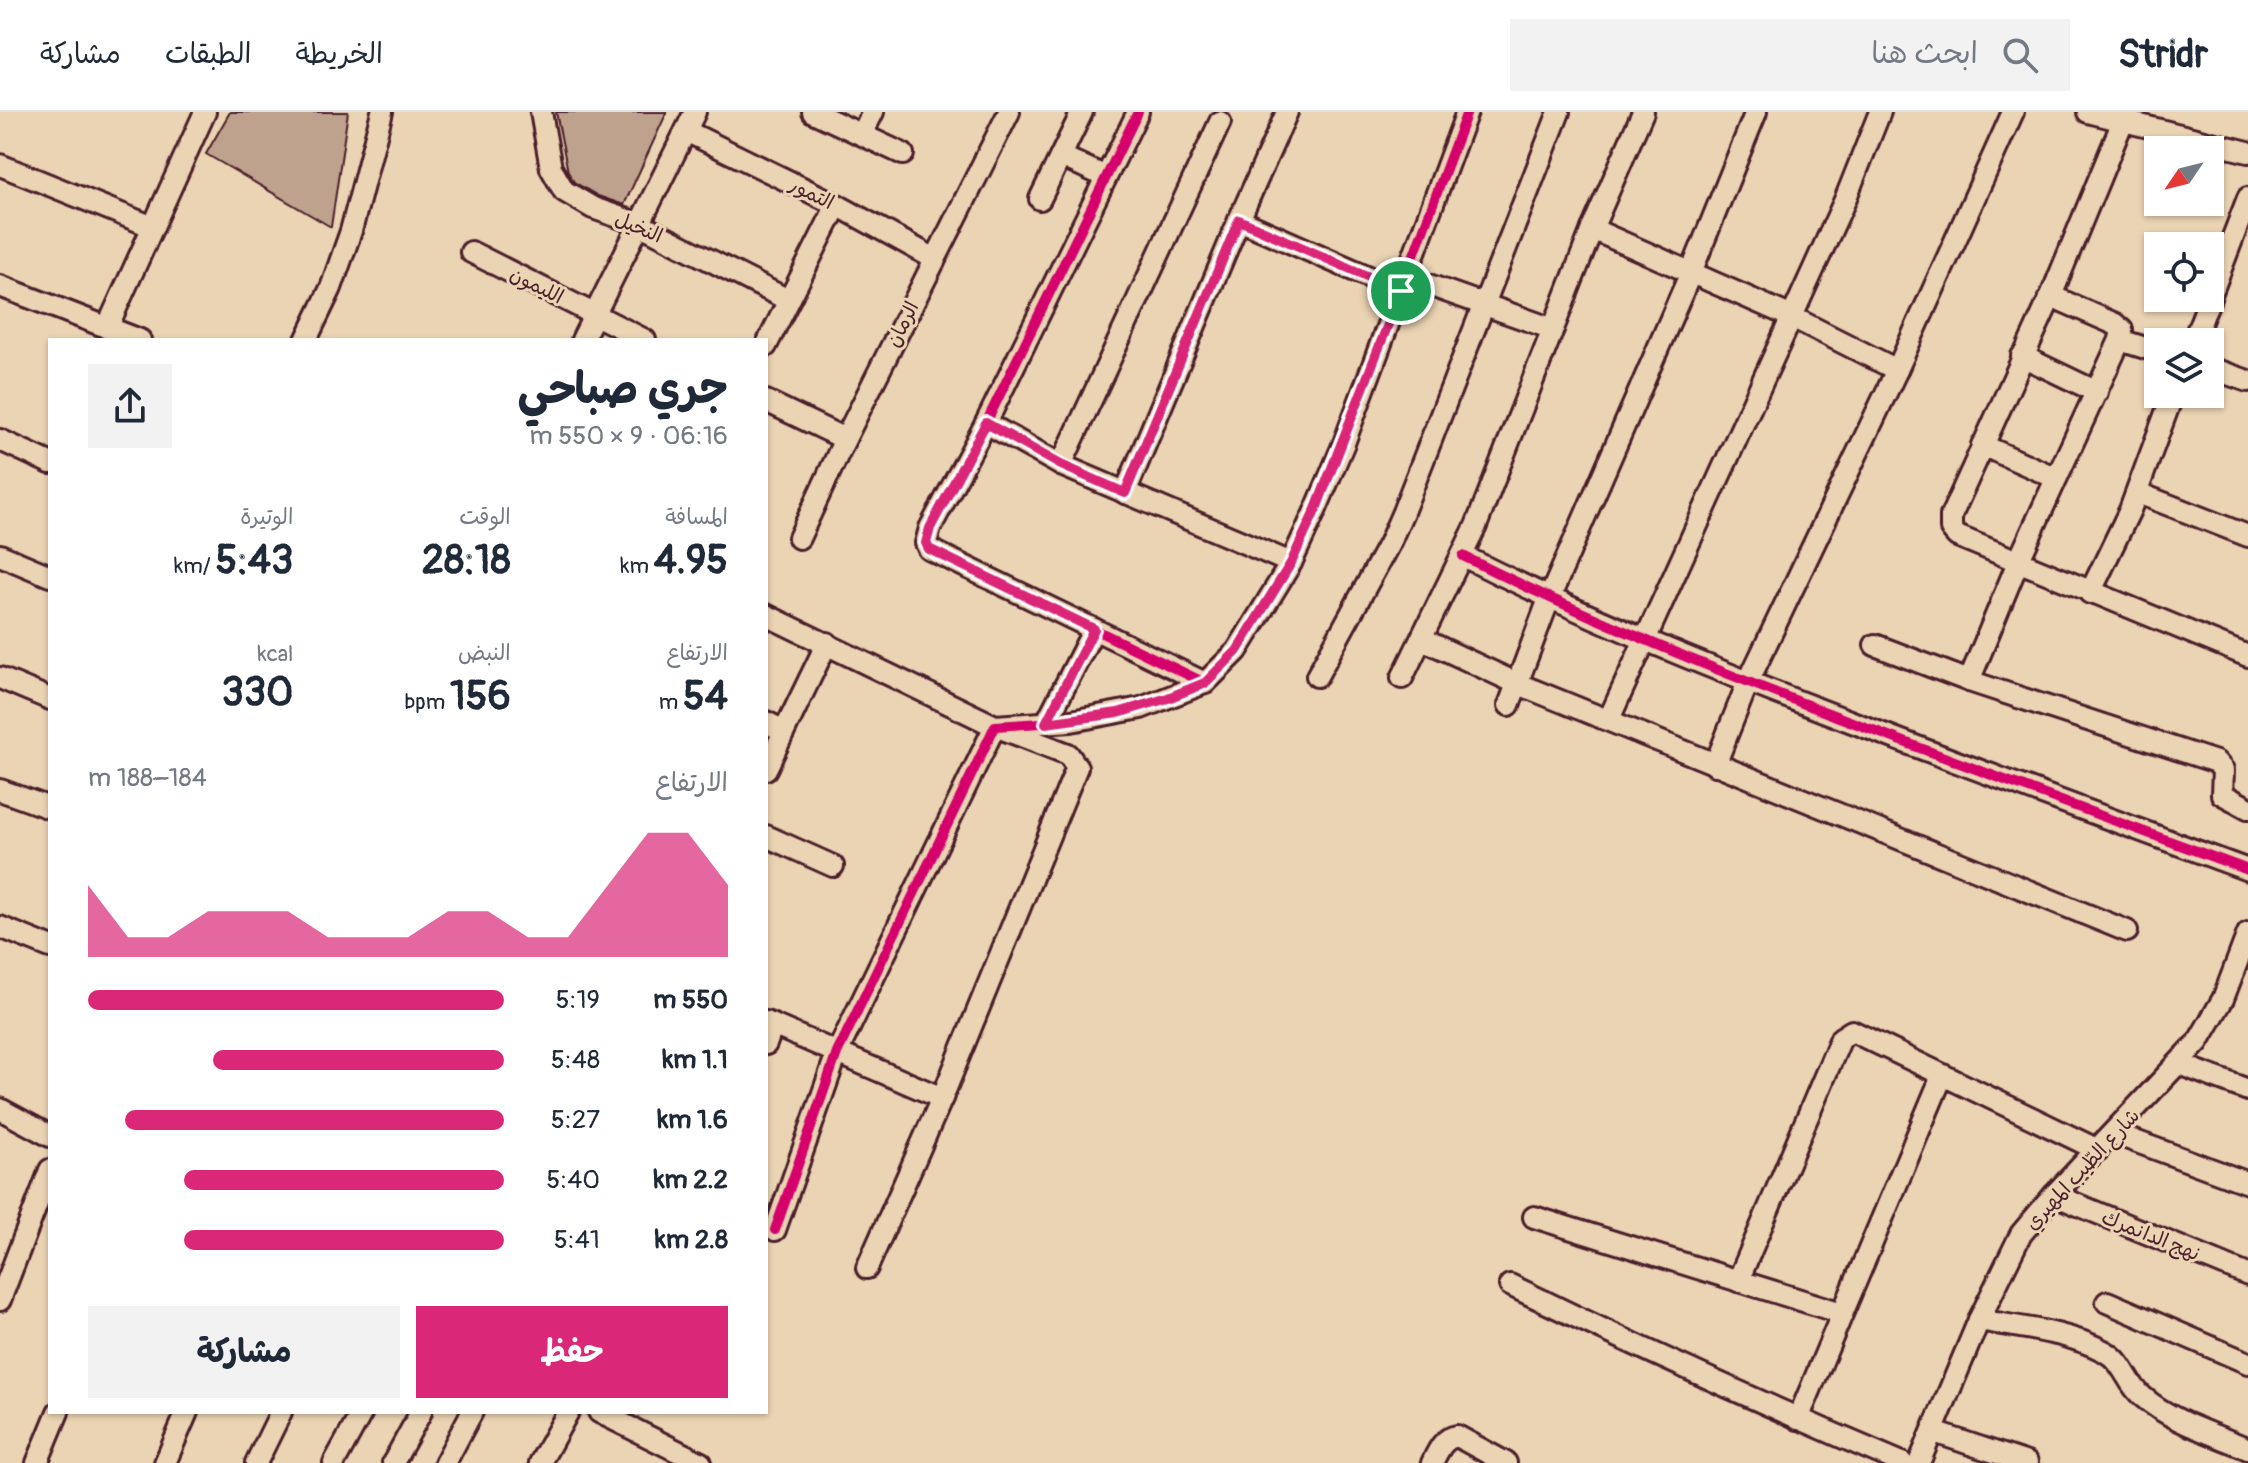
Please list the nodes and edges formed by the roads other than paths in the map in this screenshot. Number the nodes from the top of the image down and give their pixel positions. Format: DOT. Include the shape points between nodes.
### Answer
graph roads {
  1 [pos="382,112"];
  2 [pos="541,112"];
  3 [pos="695,112"];
  4 [pos="813,112"];
  5 [pos="873,112"];
  6 [pos="1009,112"];
  7 [pos="1082,112"];
  8 [pos="1138,112"];
  9 [pos="1287,112"];
  10 [pos="1467,112"];
  11 [pos="1559,112"];
  12 [pos="1643,112"];
  13 [pos="1756,112"];
  14 [pos="1880,112"];
  15 [pos="2013,112"];
  16 [pos="2088,112"];
  17 [pos="203,113"];
  18 [pos="2123,121"];
  19 [pos="1220,122"];
  20 [pos="686,131"];
  21 [pos="862,134"];
  22 [pos="2248,152"];
  23 [pos="903,154"];
  24 [pos="1061,156"];
  25 [pos="0,165"];
  26 [pos="1106,177"];
  27 [pos="2248,198"];
  28 [pos="1040,199"];
  29 [pos="837,205"];
  30 [pos="1239,220"];
  31 [pos="639,224"];
  32 [pos="153,227"];
  33 [pos="1592,229"];
  34 [pos="471,252"];
  35 [pos="935,259"];
  36 [pos="2224,261"];
  37 [pos="1692,270"];
  38 [pos="1404,284"];
  39 [pos="0,286"];
  40 [pos="2051,296"];
  41 [pos="788,300"];
  42 [pos="1486,304"];
  43 [pos="596,315"];
  44 [pos="1792,317"];
  45 [pos="107,328"];
  46 [pos="1553,329"];
  47 [pos="134,338"];
  48 [pos="307,338"];
  49 [pos="583,338"];
  50 [pos="641,338"];
  51 [pos="2120,340"];
  52 [pos="768,342"];
  53 [pos="2144,348"];
  54 [pos="2022,356"];
  55 [pos="1897,370"];
  56 [pos="2224,373"];
  57 [pos="2248,381"];
  58 [pos="2097,392"];
  59 [pos="768,402"];
  60 [pos="2168,408"];
  61 [pos="986,423"];
  62 [pos="845,439"];
  63 [pos="0,440"];
  64 [pos="1982,445"];
  65 [pos="48,462"];
  66 [pos="1061,465"];
  67 [pos="2056,478"];
  68 [pos="1125,493"];
  69 [pos="2138,493"];
  70 [pos="2248,536"];
  71 [pos="799,538"];
  72 [pos="0,555"];
  73 [pos="1463,556"];
  74 [pos="2018,562"];
  75 [pos="1291,563"];
  76 [pos="48,575"];
  77 [pos="2090,593"];
  78 [pos="1549,599"];
  79 [pos="768,616"];
  80 [pos="1094,629"];
  81 [pos="1422,639"];
  82 [pos="1644,641"];
  83 [pos="827,643"];
  84 [pos="1875,645"];
  85 [pos="2248,656"];
  86 [pos="1317,676"];
  87 [pos="0,678"];
  88 [pos="1402,678"];
  89 [pos="1969,681"];
  90 [pos="1748,682"];
  91 [pos="1205,683"];
  92 [pos="1516,683"];
  93 [pos="48,698"];
  94 [pos="1509,705"];
  95 [pos="1609,719"];
  96 [pos="1046,723"];
  97 [pos="995,726"];
  98 [pos="775,727"];
  99 [pos="768,760"];
  100 [pos="1715,765"];
  101 [pos="0,790"];
  102 [pos="48,807"];
  103 [pos="2248,808"];
  104 [pos="768,837"];
  105 [pos="833,866"];
  106 [pos="2248,870"];
  107 [pos="0,927"];
  108 [pos="2127,931"];
  109 [pos="2248,933"];
  110 [pos="48,946"];
  111 [pos="2242,968"];
  112 [pos="768,1030"];
  113 [pos="837,1053"];
  114 [pos="2179,1064"];
  115 [pos="1942,1076"];
  116 [pos="2248,1090"];
  117 [pos="942,1098"];
  118 [pos="0,1109"];
  119 [pos="2113,1133"];
  120 [pos="48,1135"];
  121 [pos="2098,1150"];
  122 [pos="48,1175"];
  123 [pos="2248,1183"];
  124 [pos="2054,1195"];
  125 [pos="1534,1217"];
  126 [pos="775,1230"];
  127 [pos="867,1268"];
  128 [pos="2248,1275"];
  129 [pos="1738,1281"];
  130 [pos="1510,1285"];
  131 [pos="0,1300"];
  132 [pos="2107,1302"];
  133 [pos="1842,1313"];
  134 [pos="1979,1320"];
  135 [pos="2248,1363"];
  136 [pos="57,1414"];
  137 [pos="186,1414"];
  138 [pos="280,1414"];
  139 [pos="361,1414"];
  140 [pos="420,1414"];
  141 [pos="471,1414"];
  142 [pos="567,1414"];
  143 [pos="603,1414"];
  144 [pos="1798,1419"];
  145 [pos="1934,1432"];
  146 [pos="2248,1449"];
  147 [pos="2000,1458"];
  148 [pos="37,1463"];
  149 [pos="165,1463"];
  150 [pos="256,1463"];
  151 [pos="334,1463"];
  152 [pos="393,1463"];
  153 [pos="445,1463"];
  154 [pos="540,1463"];
  155 [pos="701,1463"];
  156 [pos="1432,1463"];
  157 [pos="1506,1463"];
  158 [pos="1902,1463"];
  159 [pos="1919,1463"];
  160 [pos="2027,1463"];
  1 -- 48 [label="street" via="351,231"];
  2 -- 31 [label="street, النخيل" via="551,168 564,191"];
  3 -- 20 [label="street"];
  4 -- 21 [label="street"];
  5 -- 21 [label="street"];
  6 -- 35 [label="street, الرمان"];
  7 -- 24 [label="street"];
  8 -- 26 [label="street"];
  9 -- 30 [label="street"];
  10 -- 38 [label="street"];
  11 -- 42 [label="street"];
  12 -- 33 [label="street"];
  13 -- 37 [label="street"];
  14 -- 44 [label="street"];
  15 -- 55 [label="street"];
  16 -- 18 [label="street"];
  17 -- 32 [label="street"];
  18 -- 22 [label="street"];
  18 -- 40 [label="street"];
  19 -- 66 [label="street"];
  20 -- 29 [label="street, التمور"];
  20 -- 31 [label="street"];
  21 -- 23 [label="street"];
  24 -- 26 [label="street"];
  24 -- 28 [label="street"];
  25 -- 32 [label="street"];
  26 -- 61 [label="street"];
  27 -- 36 [label="street"];
  29 -- 35 [label="street, التمور"];
  29 -- 41 [label="street"];
  30 -- 38 [label="street"];
  30 -- 68 [label="street"];
  31 -- 41 [label="street, النخيل"];
  31 -- 43 [label="street"];
  32 -- 45 [label="street"];
  33 -- 37 [label="street"];
  33 -- 46 [label="street"];
  34 -- 43 [label="street, الليمون"];
  35 -- 62 [label="street, الرمان"];
  37 -- 44 [label="street"];
  37 -- 78 [label="street"];
  38 -- 42 [label="street"];
  38 -- 75 [label="street" via="1344,443"];
  39 -- 45 [label="street"];
  40 -- 51 [label="street" via="2115,324 2122,330"];
  40 -- 54 [label="street"];
  41 -- 52 [label="street"];
  42 -- 46 [label="street"];
  42 -- 86 [label="street" via="1389,544"];
  43 -- 49 [label="street"];
  43 -- 50 [label="street, الليمون"];
  44 -- 55 [label="street"];
  44 -- 82 [label="street"];
  45 -- 47 [label="street"];
  46 -- 73 [label="street"];
  51 -- 53 [label="street"];
  51 -- 58 [label="street"];
  54 -- 58 [label="street"];
  54 -- 64 [label="street"];
  55 -- 90 [label="street"];
  56 -- 57 [label="street"];
  58 -- 67 [label="street"];
  59 -- 62 [label="street"];
  60 -- 69 [label="street"];
  61 -- 66 [label="street"];
  61 -- 80 [label="street" via="930,528 929,549"];
  62 -- 71 [label="street, الرمان"];
  63 -- 65 [label="street"];
  64 -- 67 [label="street"];
  64 -- 74 [label="street" via="1951,516 1951,529"];
  66 -- 68 [label="street"];
  67 -- 74 [label="street"];
  68 -- 75 [label="street"];
  69 -- 70 [label="street"];
  69 -- 77 [label="street"];
  72 -- 76 [label="street"];
  73 -- 78 [label="street"];
  73 -- 81 [label="street"];
  74 -- 77 [label="street"];
  74 -- 89 [label="street"];
  75 -- 91 [label="street" via="1237,651"];
  77 -- 85 [label="street"];
  78 -- 82 [label="street"];
  78 -- 92 [label="street"];
  79 -- 83 [label="street"];
  80 -- 91 [label="street"];
  80 -- 96 [label="street"];
  81 -- 88 [label="street"];
  81 -- 92 [label="street"];
  82 -- 90 [label="street"];
  82 -- 95 [label="street"];
  83 -- 97 [label="street"];
  83 -- 98 [label="street"];
  84 -- 89 [label="street"];
  87 -- 93 [label="street"];
  89 -- 103 [label="street" via="2216,762 2223,770 2222,794"];
  90 -- 100 [label="street"];
  90 -- 106 [label="street"];
  91 -- 96 [label="street" via="1141,708"];
  92 -- 94 [label="street"];
  92 -- 95 [label="street"];
  95 -- 100 [label="street"];
  96 -- 97 [label="street"];
  97 -- 113 [label="street"];
  97 -- 117 [label="street" via="1068,754 1077,767"];
  98 -- 99 [label="street"];
  100 -- 108 [label="street"];
  101 -- 102 [label="street"];
  104 -- 105 [label="street"];
  107 -- 110 [label="street"];
  109 -- 111 [label="street, شارع الطّيب المهيري"];
  111 -- 114 [label="street, شارع الطّيب المهيري"];
  112 -- 113 [label="street"];
  113 -- 117 [label="street"];
  113 -- 126 [label="street"];
  114 -- 116 [label="street"];
  114 -- 119 [label="street, شارع الطّيب المهيري"];
  115 -- 121 [label="street"];
  115 -- 129 [label="street" via="1852,1031 1844,1034"];
  115 -- 133 [label="street"];
  117 -- 127 [label="street"];
  118 -- 120 [label="street"];
  119 -- 121 [label="street, شارع الطّيب المهيري"];
  119 -- 123 [label="street"];
  121 -- 124 [label="street, شارع الطّيب المهيري"];
  122 -- 131 [label="street"];
  124 -- 128 [label="street, نهج الدانمرك"];
  124 -- 134 [label="street, شارع الطّيب المهيري" via="2021,1234"];
  125 -- 129 [label="street"];
  129 -- 133 [label="street"];
  130 -- 144 [label="street"];
  132 -- 135 [label="street"];
  133 -- 144 [label="street"];
  134 -- 145 [label="street, شارع الطّيب المهيري"];
  134 -- 146 [label="street" via="2076,1338 2105,1351 2153,1405"];
  136 -- 148 [label="street"];
  137 -- 149 [label="street"];
  138 -- 150 [label="street"];
  139 -- 151 [label="street"];
  140 -- 152 [label="street"];
  141 -- 153 [label="street"];
  142 -- 154 [label="street"];
  143 -- 155 [label="street"];
  144 -- 158 [label="street"];
  145 -- 147 [label="street"];
  145 -- 159 [label="street, شارع الطّيب المهيري"];
  147 -- 160 [label="street"];
  156 -- 157 [label="street" via="1447,1439 1457,1436"];
}
